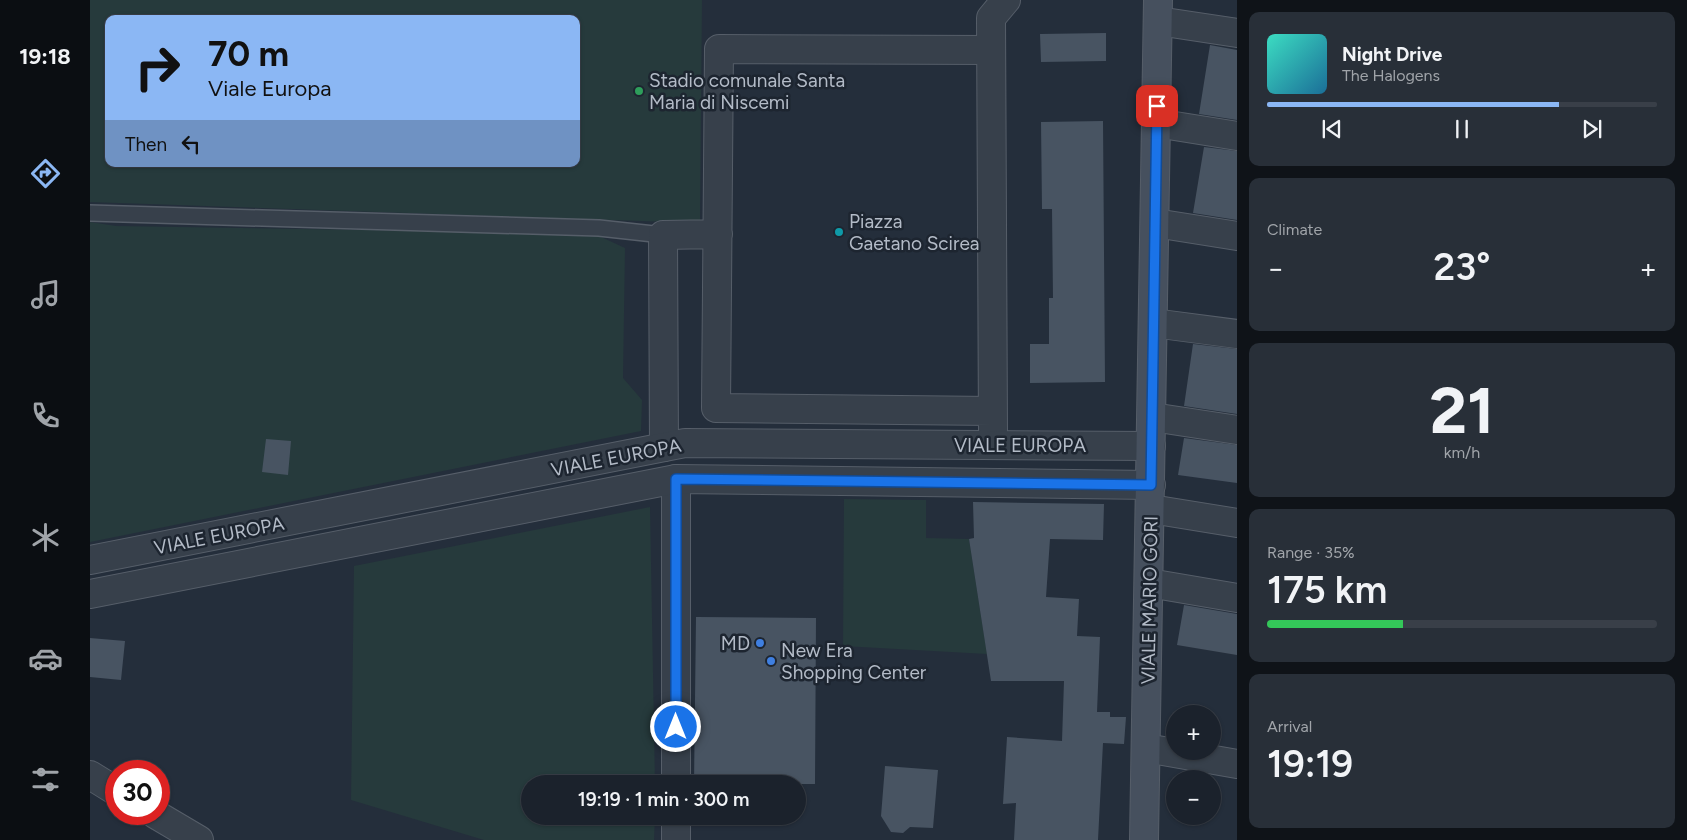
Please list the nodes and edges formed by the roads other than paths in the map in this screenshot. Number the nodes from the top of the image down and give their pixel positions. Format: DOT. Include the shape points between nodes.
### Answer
graph roads {
  1 [pos="1006,0"];
  2 [pos="1158,11"];
  3 [pos="1237,33"];
  4 [pos="991,50"];
  5 [pos="1156,123"];
  6 [pos="1237,136"];
  7 [pos="90,213"];
  8 [pos="1155,223"];
  9 [pos="718,234"];
  10 [pos="663,235"];
  11 [pos="1237,236"];
  12 [pos="1153,323"];
  13 [pos="1237,334"];
  14 [pos="992,411"];
  15 [pos="1152,417"];
  16 [pos="1237,430"];
  17 [pos="993,445"];
  18 [pos="1152,446"];
  19 [pos="664,448"];
  20 [pos="676,479"];
  21 [pos="1151,497"];
  22 [pos="1237,523"];
  23 [pos="90,560"];
  24 [pos="1149,583"];
  25 [pos="90,594"];
  26 [pos="1237,598"];
  27 [pos="1146,748"];
  28 [pos="1237,764"];
  29 [pos="90,775"];
  30 [pos="676,775"];
  31 [pos="105,784"];
  32 [pos="170,823"];
  33 [pos="676,825"];
  34 [pos="199,840"];
  35 [pos="676,840"];
  36 [pos="1144,840"];
  1 -- 4 [label="street" via="991,18"];
  2 -- 3 [label="street"];
  2 -- 5 [label="main road, VIALE MARIO GORI"];
  4 -- 9 [label="street" via="719,49"];
  4 -- 14 [label="street"];
  5 -- 6 [label="street"];
  5 -- 8 [label="main road, VIALE MARIO GORI"];
  7 -- 10 [label="lane" via="599,228"];
  8 -- 11 [label="street"];
  8 -- 12 [label="main road, VIALE MARIO GORI"];
  9 -- 10 [label="street"];
  9 -- 14 [label="street" via="716,408"];
  10 -- 19 [label="street"];
  12 -- 13 [label="street"];
  12 -- 15 [label="main road, VIALE MARIO GORI"];
  14 -- 17 [label="street"];
  15 -- 16 [label="street"];
  15 -- 18 [label="main road, VIALE MARIO GORI"];
  17 -- 18 [label="street, VIALE EUROPA"];
  17 -- 19 [label="street, VIALE EUROPA" via="685,443"];
  18 -- 21 [label="main road, VIALE MARIO GORI"];
  19 -- 23 [label="street, VIALE EUROPA"];
  20 -- 21 [label="street, VIALE EUROPA"];
  20 -- 25 [label="street, VIALE EUROPA"];
  20 -- 30 [label="street"];
  21 -- 22 [label="street, VIALE EUROPA"];
  21 -- 24 [label="main road, VIALE MARIO GORI"];
  24 -- 26 [label="street"];
  24 -- 27 [label="main road, VIALE MARIO GORI"];
  27 -- 28 [label="street"];
  27 -- 36 [label="main road, VIALE MARIO GORI"];
  29 -- 31 [label="street"];
  32 -- 34 [label="street"];
  33 -- 35 [label="street"];
}
